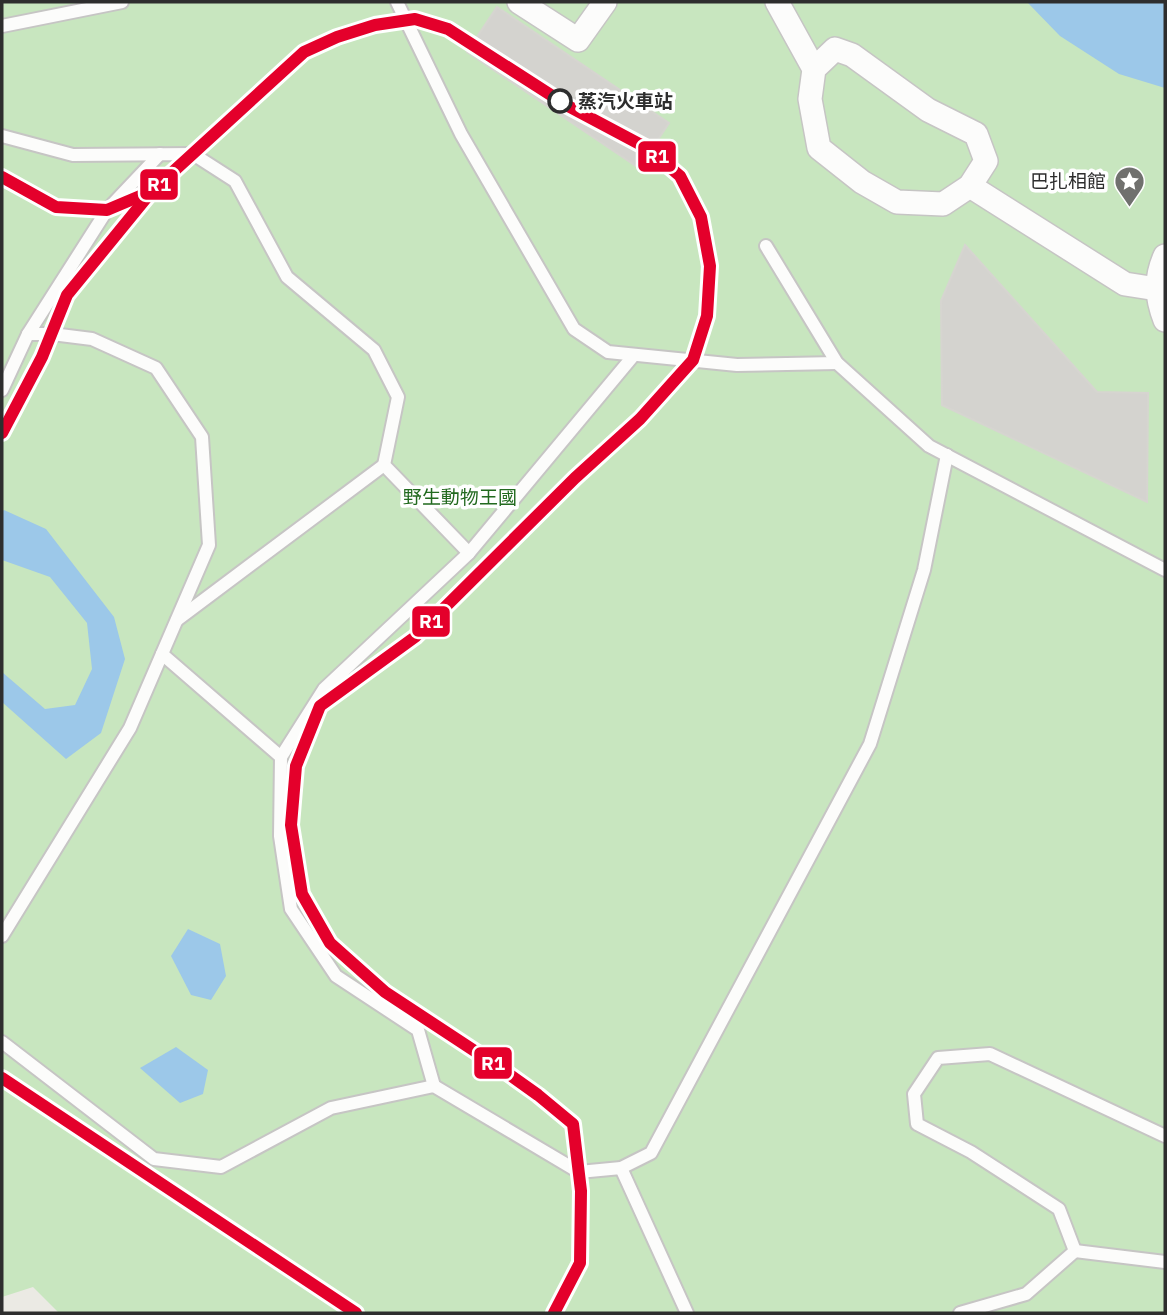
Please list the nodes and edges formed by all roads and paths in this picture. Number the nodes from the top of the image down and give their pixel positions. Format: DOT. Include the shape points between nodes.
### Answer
graph roads {
  1 [pos="122,2"];
  2 [pos="397,2"];
  3 [pos="519,2"];
  4 [pos="605,2"];
  5 [pos="777,2"];
  6 [pos="2,26"];
  7 [pos="814,69"];
  8 [pos="2,136"];
  9 [pos="160,154"];
  10 [pos="970,186"];
  11 [pos="766,246"];
  12 [pos="1165,256"];
  13 [pos="1157,289"];
  14 [pos="1165,320"];
  15 [pos="28,334"];
  16 [pos="634,355"];
  17 [pos="837,363"];
  18 [pos="2,390"];
  19 [pos="947,455"];
  20 [pos="384,465"];
  21 [pos="469,553"];
  22 [pos="1165,570"];
  23 [pos="176,621"];
  24 [pos="162,654"];
  25 [pos="281,757"];
  26 [pos="2,936"];
  27 [pos="2,1042"];
  28 [pos="434,1086"];
  29 [pos="1165,1136"];
  30 [pos="621,1168"];
  31 [pos="1075,1251"];
  32 [pos="1165,1262"];
  33 [pos="687,1313"];
  34 [pos="960,1313"];
  1 -- 6 [label="lane"];
  2 -- 16 [label="lane" via="460,134 574,329 608,352"];
  3 -- 4 [label="street" via="578,40"];
  5 -- 7 [label="street"];
  7 -- 10 [label="street" via="835,49 852,55 928,110 976,134 986,161"];
  7 -- 10 [label="street" via="810,99 819,148 862,183 897,202 943,204"];
  8 -- 9 [label="lane" via="73,155"];
  9 -- 15 [label="lane" via="107,209"];
  9 -- 20 [label="lane" via="193,153 235,181 287,277 374,350 398,397"];
  10 -- 13 [label="street" via="1125,284"];
  11 -- 17 [label="lane"];
  12 -- 13 [label="street"];
  13 -- 14 [label="street"];
  15 -- 18 [label="lane"];
  15 -- 23 [label="lane" via="92,339 156,368 202,438 209,545"];
  16 -- 17 [label="lane" via="737,365"];
  16 -- 21 [label="lane"];
  17 -- 19 [label="lane" via="929,446"];
  19 -- 22 [label="lane"];
  19 -- 30 [label="lane" via="925,570 870,744 651,1153"];
  20 -- 21 [label="lane"];
  20 -- 23 [label="lane"];
  21 -- 25 [label="lane" via="324,689"];
  23 -- 24 [label="lane"];
  24 -- 25 [label="lane"];
  24 -- 26 [label="lane" via="130,728"];
  25 -- 28 [label="lane" via="280,836 291,909 336,976 418,1030"];
  27 -- 28 [label="lane" via="154,1159 221,1167 331,1108"];
  28 -- 30 [label="lane" via="579,1172"];
  29 -- 31 [label="lane" via="990,1054 937,1058 914,1094 918,1124 1059,1209"];
  30 -- 33 [label="lane"];
  31 -- 32 [label="lane"];
  31 -- 34 [label="lane" via="1026,1294"];
}
